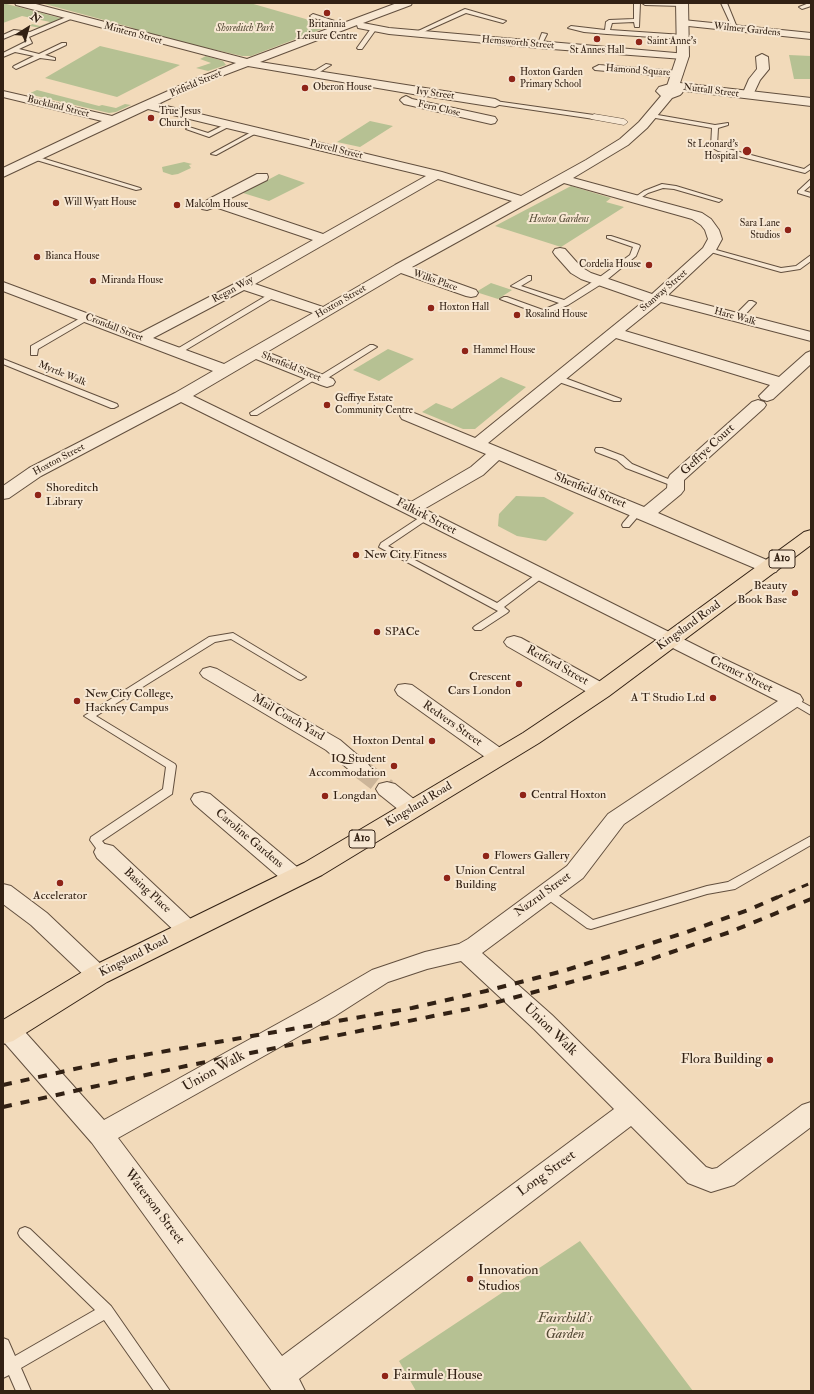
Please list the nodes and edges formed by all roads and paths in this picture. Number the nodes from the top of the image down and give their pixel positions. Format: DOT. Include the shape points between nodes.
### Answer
graph roads {
  1 [pos="20,3"];
  2 [pos="407,3"];
  3 [pos="637,3"];
  4 [pos="645,3"];
  5 [pos="724,3"];
  6 [pos="682,4"];
  7 [pos="811,4"];
  8 [pos="802,7"];
  9 [pos="312,16"];
  10 [pos="71,17"];
  11 [pos="637,20"];
  12 [pos="503,21"];
  13 [pos="683,23"];
  14 [pos="353,25"];
  15 [pos="374,28"];
  16 [pos="571,28"];
  17 [pos="736,29"];
  18 [pos="607,32"];
  19 [pos="417,33"];
  20 [pos="31,34"];
  21 [pos="544,34"];
  22 [pos="637,34"];
  23 [pos="3,36"];
  24 [pos="811,36"];
  25 [pos="683,37"];
  26 [pos="64,44"];
  27 [pos="538,45"];
  28 [pos="360,48"];
  29 [pos="15,50"];
  30 [pos="3,55"];
  31 [pos="40,56"];
  32 [pos="683,56"];
  33 [pos="762,57"];
  34 [pos="53,59"];
  35 [pos="247,62"];
  36 [pos="328,64"];
  37 [pos="16,67"];
  38 [pos="599,68"];
  39 [pos="313,74"];
  40 [pos="673,86"];
  41 [pos="413,91"];
  42 [pos="3,94"];
  43 [pos="748,95"];
  44 [pos="482,101"];
  45 [pos="811,102"];
  46 [pos="495,103"];
  47 [pos="148,104"];
  48 [pos="465,115"];
  49 [pos="652,116"];
  50 [pos="594,117"];
  51 [pos="113,120"];
  52 [pos="491,120"];
  53 [pos="624,122"];
  54 [pos="230,124"];
  55 [pos="726,124"];
  56 [pos="715,127"];
  57 [pos="189,129"];
  58 [pos="257,131"];
  59 [pos="214,154"];
  60 [pos="35,158"];
  61 [pos="811,166"];
  62 [pos="808,171"];
  63 [pos="3,174"];
  64 [pos="437,175"];
  65 [pos="262,177"];
  66 [pos="564,179"];
  67 [pos="811,181"];
  68 [pos="138,189"];
  69 [pos="811,195"];
  70 [pos="637,198"];
  71 [pos="522,200"];
  72 [pos="719,200"];
  73 [pos="609,237"];
  74 [pos="324,239"];
  75 [pos="709,250"];
  76 [pos="560,252"];
  77 [pos="811,256"];
  78 [pos="400,268"];
  79 [pos="528,278"];
  80 [pos="600,281"];
  81 [pos="243,284"];
  82 [pos="3,286"];
  83 [pos="471,293"];
  84 [pos="274,295"];
  85 [pos="656,298"];
  86 [pos="504,299"];
  87 [pos="565,303"];
  88 [pos="752,303"];
  89 [pos="324,312"];
  90 [pos="87,318"];
  91 [pos="737,318"];
  92 [pos="615,332"];
  93 [pos="811,337"];
  94 [pos="141,338"];
  95 [pos="373,347"];
  96 [pos="34,352"];
  97 [pos="176,352"];
  98 [pos="255,353"];
  99 [pos="811,356"];
  100 [pos="3,361"];
  101 [pos="225,370"];
  102 [pos="559,378"];
  103 [pos="320,379"];
  104 [pos="782,383"];
  105 [pos="182,396"];
  106 [pos="617,399"];
  107 [pos="114,406"];
  108 [pos="254,413"];
  109 [pos="408,416"];
  110 [pos="477,444"];
  111 [pos="599,450"];
  112 [pos="497,452"];
  113 [pos="676,484"];
  114 [pos="3,494"];
  115 [pos="418,513"];
  116 [pos="642,513"];
  117 [pos="626,525"];
  118 [pos="811,536"];
  119 [pos="770,568"];
  120 [pos="541,575"];
  121 [pos="498,607"];
  122 [pos="478,628"];
  123 [pos="670,640"];
  124 [pos="514,642"];
  125 [pos="210,673"];
  126 [pos="301,677"];
  127 [pos="405,690"];
  128 [pos="601,691"];
  129 [pos="793,700"];
  130 [pos="811,712"];
  131 [pos="499,757"];
  132 [pos="361,769"];
  133 [pos="387,789"];
  134 [pos="202,799"];
  135 [pos="412,809"];
  136 [pos="811,840"];
  137 [pos="105,852"];
  138 [pos="295,878"];
  139 [pos="3,892"];
  140 [pos="547,893"];
  141 [pos="188,930"];
  142 [pos="465,951"];
  143 [pos="98,975"];
  144 [pos="326,1009"];
  145 [pos="5,1032"];
  146 [pos="633,1110"];
  147 [pos="811,1113"];
  148 [pos="101,1135"];
  149 [pos="25,1233"];
  150 [pos="106,1311"];
  151 [pos="3,1345"];
  152 [pos="8,1368"];
  153 [pos="285,1383"];
  154 [pos="24,1391"];
  155 [pos="163,1391"];
  1 -- 10 [label="street, Mintern Street"];
  2 -- 14 [label="street, Pitfield Street"];
  3 -- 11 [label="lane"];
  4 -- 6 [label="lane"];
  5 -- 17 [label="lane"];
  6 -- 13 [label="street, Hoxton Street"];
  7 -- 8 [label="lane"];
  9 -- 14 [label="lane"];
  10 -- 20 [label="lane"];
  10 -- 35 [label="street, Mintern Street"];
  11 -- 18 [label="lane" via="618,19 608,22"];
  11 -- 22 [label="lane"];
  12 -- 19 [label="lane" via="465,11"];
  13 -- 17 [label="street, Wilmer Gardens"];
  13 -- 25 [label="street, Hoxton Street"];
  14 -- 15 [label="street, Hemsworth Street"];
  14 -- 35 [label="street, Pitfield Street"];
  15 -- 19 [label="street, Hemsworth Street"];
  15 -- 28 [label="lane"];
  16 -- 18 [label="lane"];
  17 -- 24 [label="street, Wilmer Gardens"];
  18 -- 22 [label="lane"];
  19 -- 27 [label="street, Hemsworth Street"];
  20 -- 23 [label="lane" via="14,32"];
  20 -- 29 [label="lane" via="26,36 30,42"];
  21 -- 27 [label="lane"];
  22 -- 25 [label="lane"];
  25 -- 32 [label="street, Hoxton Street"];
  26 -- 31 [label="lane"];
  27 -- 32 [label="street, Hemsworth Street"];
  29 -- 30 [label="lane"];
  29 -- 31 [label="lane"];
  31 -- 34 [label="lane"];
  31 -- 37 [label="lane"];
  32 -- 40 [label="street, Hoxton Street"];
  33 -- 43 [label="street, Nuttall Street" via="762,69"];
  35 -- 39 [label="street, Ivy Street"];
  35 -- 47 [label="street, Pitfield Street"];
  36 -- 39 [label="lane"];
  38 -- 40 [label="street, Hamond Square"];
  39 -- 41 [label="street, Ivy Street"];
  40 -- 43 [label="street, Nuttall Street"];
  40 -- 49 [label="street, Hoxton Street"];
  41 -- 44 [label="street, Ivy Street"];
  41 -- 48 [label="street, Fern Close" via="403,98 408,102"];
  42 -- 51 [label="street, Buckland Street"];
  43 -- 45 [label="street, Nuttall Street"];
  44 -- 46 [label="street, Ivy Street"];
  44 -- 48 [label="street, Fern Close"];
  46 -- 50 [label="lane, Ivy Street"];
  47 -- 51 [label="street, Pitfield Street"];
  47 -- 54 [label="street, Purcell Street"];
  48 -- 52 [label="street, Fern Close"];
  49 -- 56 [label="lane"];
  49 -- 66 [label="street, Hoxton Street" via="624,142"];
  50 -- 53 [label="street, Ivy Street"];
  51 -- 60 [label="street, Pitfield Street"];
  54 -- 57 [label="lane" via="209,135"];
  54 -- 58 [label="street, Purcell Street"];
  55 -- 56 [label="lane"];
  56 -- 62 [label="lane" via="716,149"];
  58 -- 59 [label="lane"];
  58 -- 64 [label="street, Purcell Street"];
  60 -- 63 [label="street, Pitfield Street"];
  60 -- 68 [label="lane"];
  61 -- 62 [label="lane"];
  64 -- 71 [label="street, Purcell Street"];
  64 -- 74 [label="street, Regan Way"];
  65 -- 74 [label="street" via="208,205"];
  66 -- 70 [label="street"];
  66 -- 71 [label="street, Hoxton Street"];
  67 -- 69 [label="lane" via="800,192"];
  70 -- 72 [label="lane" via="662,186"];
  70 -- 75 [label="street" via="698,216 712,230 715,239"];
  71 -- 78 [label="street, Hoxton Street"];
  73 -- 80 [label="lane" via="637,246 632,256"];
  74 -- 81 [label="street, Regan Way"];
  75 -- 77 [label="lane" via="781,270 798,268"];
  75 -- 85 [label="street, Stanway Street"];
  76 -- 80 [label="street, Hare Walk" via="576,270"];
  78 -- 83 [label="street, Wilks Place"];
  78 -- 89 [label="street, Hoxton Street"];
  79 -- 87 [label="lane" via="515,286"];
  80 -- 85 [label="street, Hare Walk"];
  80 -- 87 [label="lane"];
  81 -- 84 [label="street"];
  81 -- 94 [label="street, Regan Way"];
  82 -- 90 [label="street, Crondall Street"];
  84 -- 89 [label="street"];
  84 -- 97 [label="lane"];
  85 -- 91 [label="street, Hare Walk"];
  85 -- 92 [label="street, Stanway Street"];
  86 -- 87 [label="lane" via="543,313"];
  88 -- 91 [label="lane"];
  89 -- 98 [label="street, Hoxton Street"];
  90 -- 94 [label="street, Crondall Street"];
  90 -- 96 [label="lane" via="34,348"];
  91 -- 93 [label="street, Hare Walk"];
  92 -- 102 [label="street, Stanway Street"];
  92 -- 104 [label="street"];
  94 -- 97 [label="street, Crondall Street"];
  95 -- 103 [label="lane"];
  97 -- 101 [label="street, Crondall Street"];
  98 -- 101 [label="street, Hoxton Street"];
  98 -- 103 [label="street, Shenfield Street"];
  99 -- 104 [label="street, Geffrye Court"];
  100 -- 107 [label="lane, Myrtle Walk"];
  101 -- 105 [label="street, Hoxton Street"];
  102 -- 106 [label="lane"];
  102 -- 110 [label="street, Stanway Street"];
  103 -- 108 [label="lane"];
  104 -- 113 [label="street, Geffrye Court" via="676,479"];
  105 -- 114 [label="street, Hoxton Street" via="35,472"];
  105 -- 115 [label="street, Falkirk Street"];
  109 -- 110 [label="street, Shenfield Street"];
  110 -- 112 [label="street, Shenfield Street"];
  111 -- 113 [label="lane" via="620,458 629,466"];
  112 -- 115 [label="street" via="478,471"];
  112 -- 116 [label="street, Shenfield Street"];
  113 -- 116 [label="street, Geffrye Court" via="675,490"];
  115 -- 120 [label="street, Falkirk Street"];
  115 -- 121 [label="lane" via="384,544 384,547"];
  116 -- 117 [label="lane"];
  116 -- 119 [label="street, Shenfield Street"];
  118 -- 119 [label="highway, Kingsland Road / A10"];
  119 -- 123 [label="highway, Kingsland Road / A10"];
  120 -- 121 [label="lane"];
  120 -- 123 [label="street, Falkirk Street"];
  121 -- 122 [label="lane" via="504,611"];
  123 -- 128 [label="highway, Kingsland Road / A10"];
  123 -- 129 [label="street, Cremer Street"];
  124 -- 128 [label="street, Retford Street"];
  125 -- 132 [label="street, Mail Coach Yard" via="333,745"];
  126 -- 137 [label="lane" via="233,636 212,639 89,716 171,766 168,791 95,840"];
  127 -- 131 [label="street, Redvers Street"];
  128 -- 131 [label="highway, Kingsland Road / A10"];
  129 -- 130 [label="lane, Cremer Street"];
  129 -- 140 [label="street, Nazrul Street" via="616,819 575,872"];
  131 -- 135 [label="highway, Kingsland Road / A10"];
  133 -- 135 [label="street"];
  134 -- 138 [label="street, Caroline Gardens"];
  135 -- 138 [label="highway, Kingsland Road / A10"];
  136 -- 140 [label="lane" via="731,886 707,890 591,925"];
  137 -- 141 [label="street, Basing Place"];
  138 -- 141 [label="highway, Kingsland Road / A10"];
  139 -- 143 [label="street" via="39,920"];
  140 -- 142 [label="street, Nazrul Street"];
  141 -- 143 [label="highway, Kingsland Road / A10"];
  142 -- 144 [label="street, Nazrul Street" via="380,976"];
  142 -- 146 [label="street, Union Walk"];
  143 -- 145 [label="highway, Kingsland Road / A10"];
  144 -- 148 [label="street, Union Walk"];
  145 -- 148 [label="street, Waterson Street"];
  146 -- 147 [label="street" via="697,1175 711,1181 725,1177"];
  146 -- 153 [label="street, Long Street" via="520,1194"];
  148 -- 153 [label="street, Waterson Street"];
  149 -- 150 [label="lane"];
  150 -- 152 [label="lane"];
  150 -- 155 [label="lane"];
  151 -- 152 [label="lane"];
  152 -- 154 [label="lane"];
}
